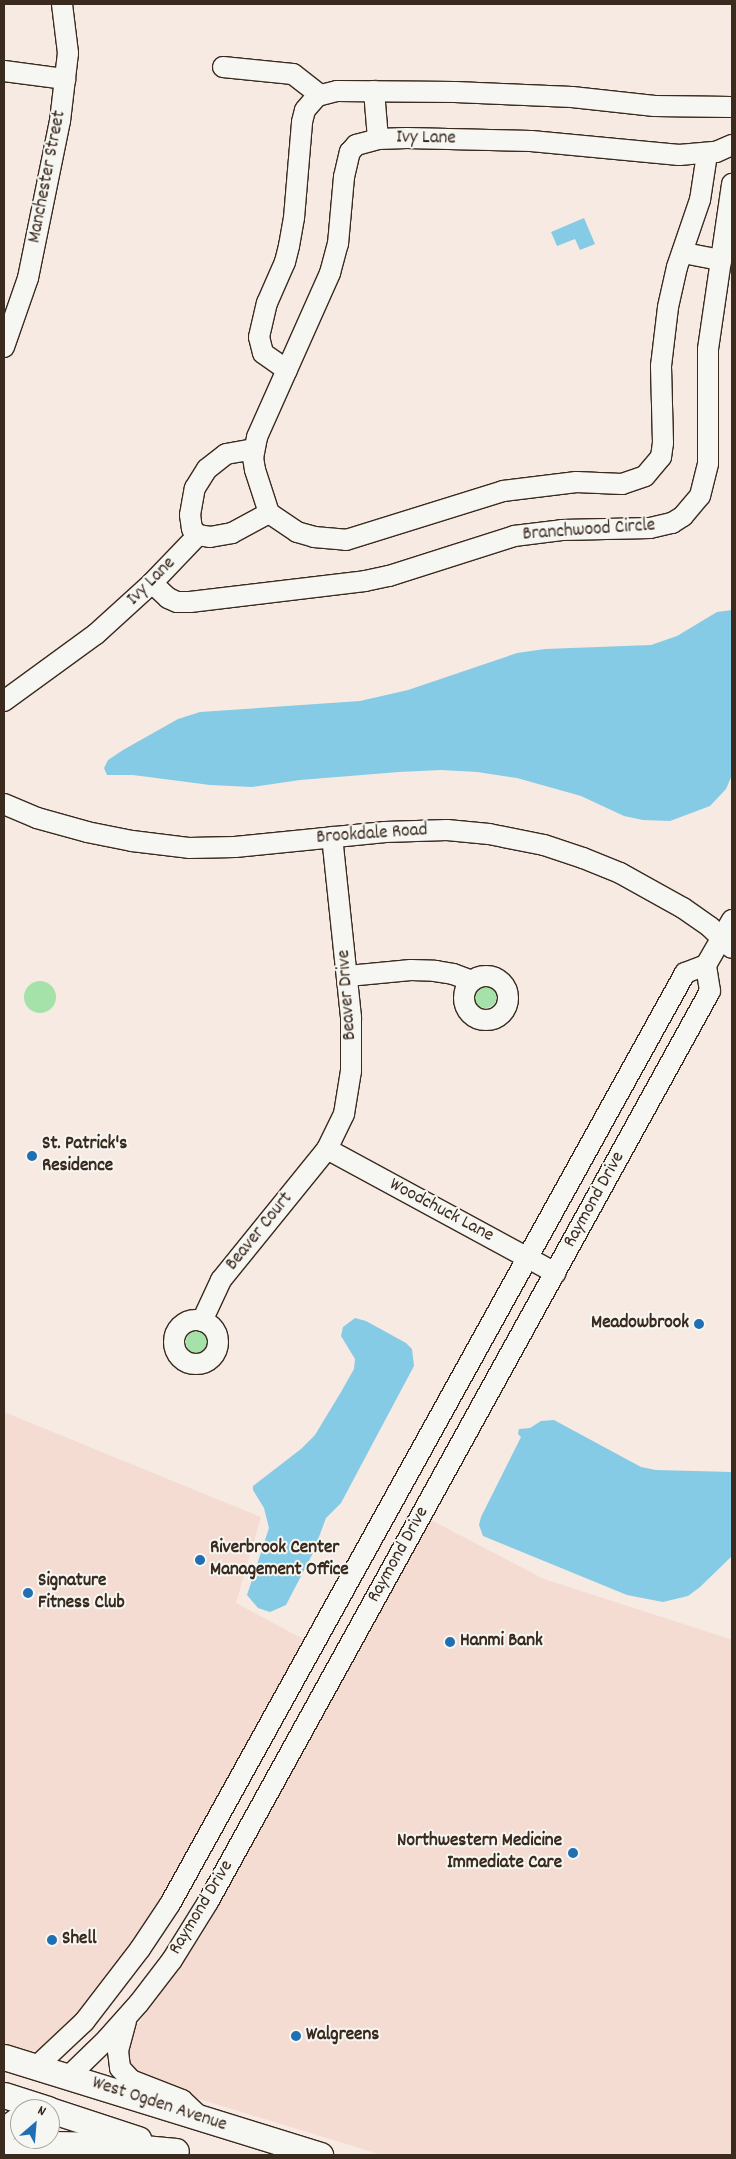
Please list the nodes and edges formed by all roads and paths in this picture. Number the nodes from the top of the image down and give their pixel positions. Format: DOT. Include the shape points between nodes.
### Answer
graph roads {
  1 [pos="62,4"];
  2 [pos="223,67"];
  3 [pos="4,71"];
  4 [pos="65,79"];
  5 [pos="374,91"];
  6 [pos="320,95"];
  7 [pos="731,106"];
  8 [pos="378,139"];
  9 [pos="732,145"];
  10 [pos="707,154"];
  11 [pos="732,184"];
  12 [pos="684,253"];
  13 [pos="721,260"];
  14 [pos="4,347"];
  15 [pos="287,370"];
  16 [pos="254,449"];
  17 [pos="269,512"];
  18 [pos="198,535"];
  19 [pos="152,583"];
  20 [pos="4,701"];
  21 [pos="4,804"];
  22 [pos="332,837"];
  23 [pos="732,920"];
  24 [pos="727,943"];
  25 [pos="706,965"];
  26 [pos="348,976"];
  27 [pos="472,981"];
  28 [pos="327,1149"];
  29 [pos="529,1258"];
  30 [pos="556,1273"];
  31 [pos="202,1321"];
  32 [pos="127,2017"];
  33 [pos="4,2057"];
  34 [pos="36,2067"];
  35 [pos="69,2076"];
  36 [pos="4,2094"];
  37 [pos="47,2099"];
  38 [pos="60,2117"];
  39 [pos="203,2119"];
  40 [pos="4,2153"];
  41 [pos="182,2153"];
  42 [pos="320,2155"];
  1 -- 4 [label="street, Manchester Street" via="68,38"];
  2 -- 6 [label="street" via="293,74"];
  3 -- 4 [label="street"];
  4 -- 14 [label="street, Manchester Street" via="60,121 28,278"];
  5 -- 6 [label="street" via="337,91"];
  5 -- 7 [label="street" via="527,94 655,106"];
  5 -- 8 [label="street"];
  6 -- 15 [label="street" via="310,102 303,116 289,246 267,303 260,332 263,353"];
  8 -- 10 [label="street, Ivy Lane" via="559,142 679,155"];
  8 -- 15 [label="street, Ivy Lane" via="356,145 350,152 344,176 338,244 330,273"];
  9 -- 10 [label="street, Ivy Lane"];
  10 -- 12 [label="street" via="700,200"];
  11 -- 13 [label="street, Branchwood Circle"];
  12 -- 13 [label="street"];
  12 -- 17 [label="street" via="668,307 663,341 661,457 645,476 622,484 576,482 503,491 346,540 297,532"];
  13 -- 19 [label="street, Branchwood Circle" via="706,367 708,447 705,481 693,506 672,523 650,528 528,533 378,579 190,602 168,598"];
  15 -- 16 [label="street, Ivy Lane"];
  16 -- 17 [label="street, Ivy Lane" via="255,470"];
  16 -- 18 [label="street" via="226,454 207,469 195,488 190,514 192,529"];
  17 -- 18 [label="street" via="232,533 210,537"];
  18 -- 19 [label="street, Ivy Lane"];
  19 -- 20 [label="street, Ivy Lane" via="96,634"];
  21 -- 22 [label="street, Brookdale Road" via="37,818 87,832 132,842 189,848 235,847"];
  22 -- 24 [label="street, Brookdale Road" via="447,830 489,834 544,846 620,874 683,908"];
  22 -- 26 [label="street, Beaver Drive"];
  23 -- 24 [label="street"];
  24 -- 25 [label="street"];
  25 -- 29 [label="street, Raymond Drive" via="686,972"];
  25 -- 30 [label="street, Raymond Drive" via="710,991"];
  26 -- 27 [label="street" via="435,971"];
  26 -- 28 [label="street, Beaver Drive" via="351,1071 344,1114"];
  28 -- 29 [label="street, Woodchuck Lane"];
  28 -- 31 [label="street, Beaver Court" via="221,1280"];
  29 -- 30 [label="street, Woodchuck Lane"];
  29 -- 34 [label="street, Raymond Drive" via="170,1904 135,1957 84,2022"];
  30 -- 32 [label="street, Raymond Drive" via="208,1902 172,1960"];
  32 -- 35 [label="street, Raymond Drive"];
  32 -- 39 [label="street" via="120,2039 120,2068 131,2080 182,2100"];
  33 -- 34 [label="main road, West Ogden Avenue"];
  34 -- 35 [label="main road, West Ogden Avenue"];
  34 -- 36 [label="main road"];
  35 -- 37 [label="main road, Raymond Drive"];
  35 -- 39 [label="main road, West Ogden Avenue"];
  38 -- 41 [label="main road"];
  39 -- 42 [label="main road, West Ogden Avenue"];
  40 -- 41 [label="main road, West Ogden Avenue" via="53,2144 110,2145"];
}
